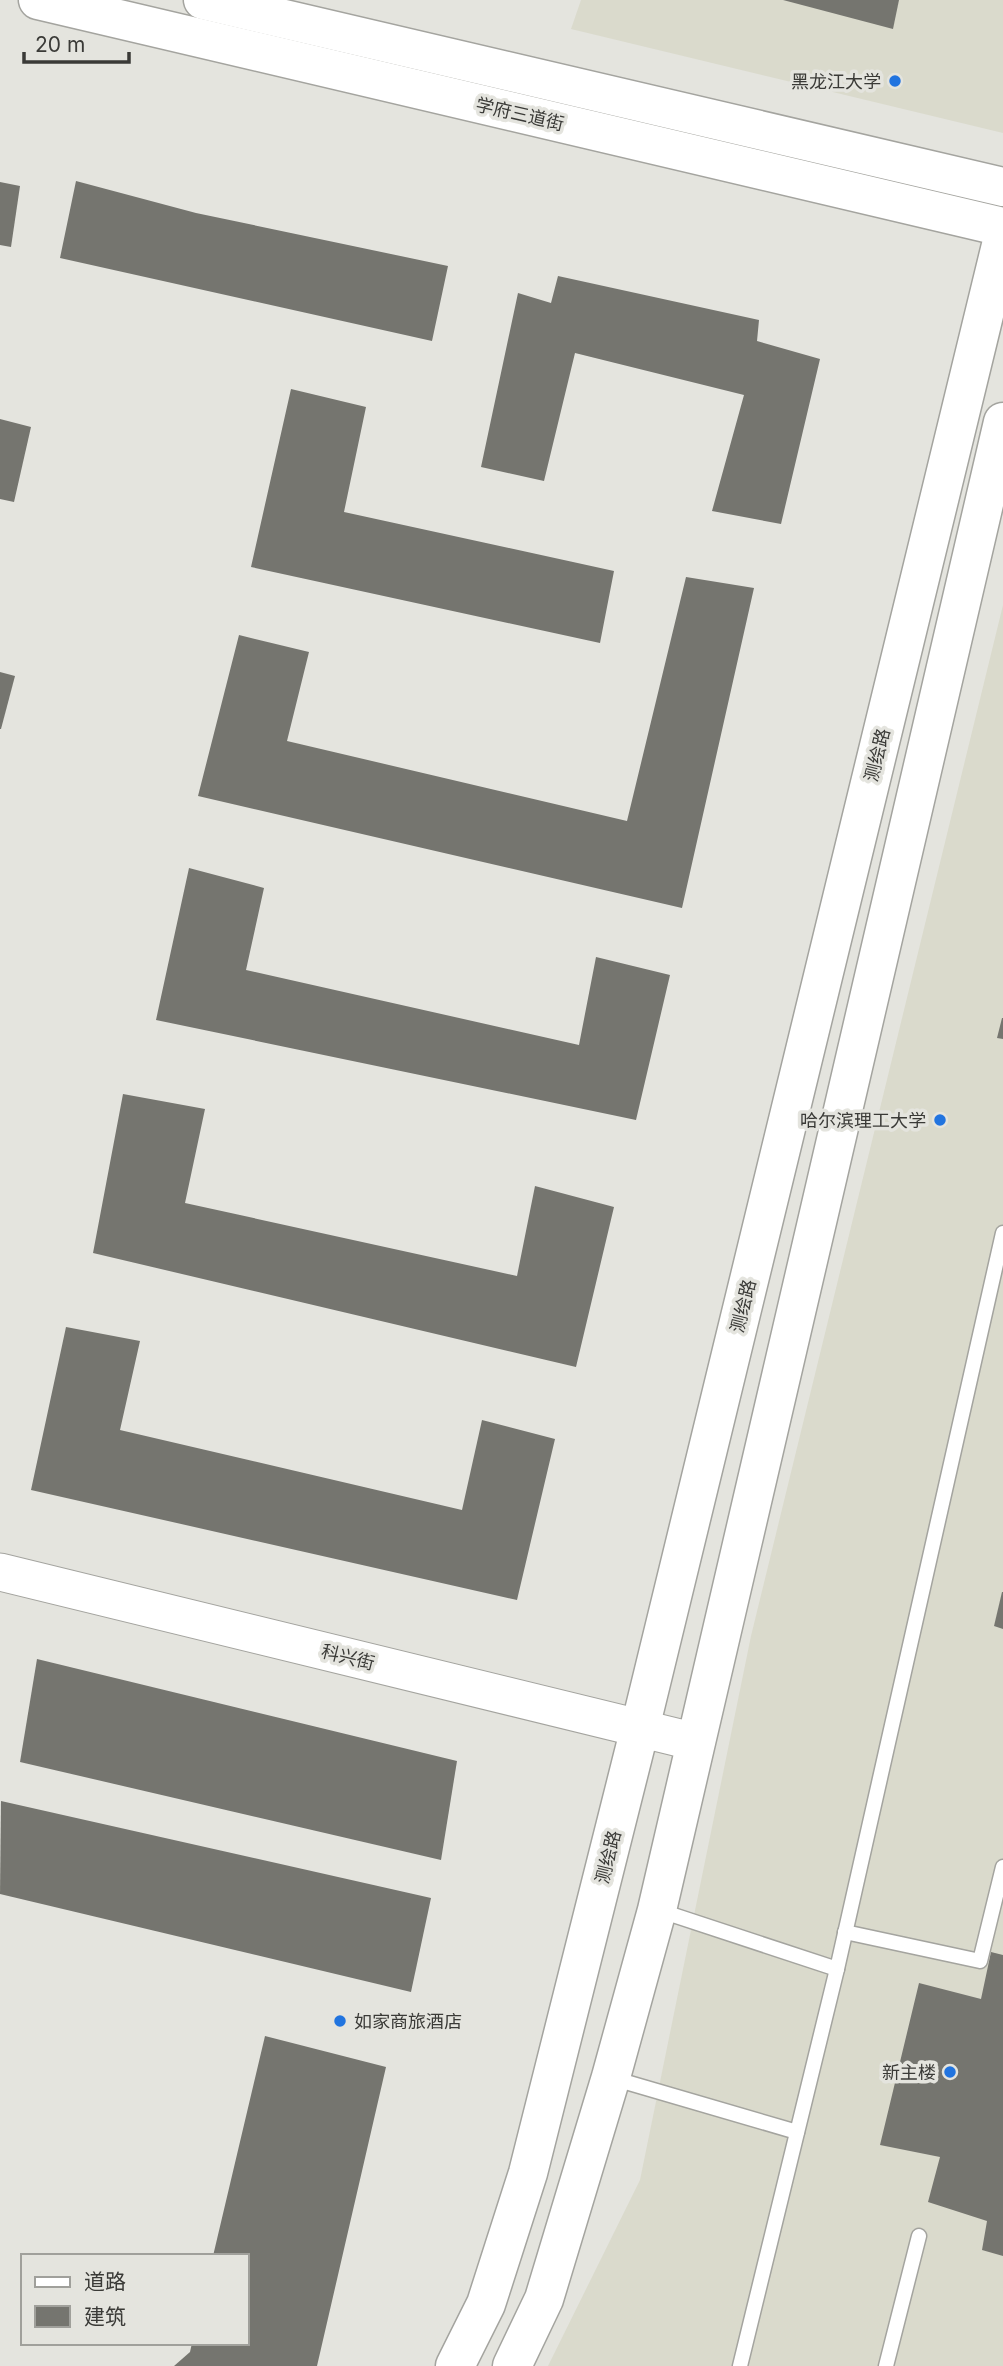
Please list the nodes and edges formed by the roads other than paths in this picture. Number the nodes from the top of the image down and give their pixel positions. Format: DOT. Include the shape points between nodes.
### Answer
graph roads {
  1 [pos="38,0"];
  2 [pos="203,0"];
  3 [pos="1003,187"];
  4 [pos="1003,227"];
  5 [pos="1003,237"];
  6 [pos="1003,422"];
  7 [pos="1003,1233"];
  8 [pos="0,1572"];
  9 [pos="640,1728"];
  10 [pos="696,1742"];
  11 [pos="1003,1867"];
  12 [pos="657,1910"];
  13 [pos="845,1932"];
  14 [pos="837,1969"];
  15 [pos="611,2077"];
  16 [pos="797,2132"];
  17 [pos="919,2236"];
  18 [pos="455,2366"];
  19 [pos="512,2366"];
  20 [pos="740,2366"];
  21 [pos="886,2366"];
  1 -- 4 [label="main road, 学府三道街"];
  2 -- 3 [label="main road"];
  5 -- 9 [label="main road, 测绘路"];
  6 -- 10 [label="main road"];
  7 -- 13 [label="lane"];
  8 -- 9 [label="street, 科兴街"];
  9 -- 10 [label="street, 科兴街"];
  9 -- 18 [label="main road, 测绘路" via="528,2173 486,2305"];
  10 -- 12 [label="main road"];
  11 -- 13 [label="lane" via="980,1961"];
  12 -- 14 [label="lane"];
  12 -- 15 [label="main road"];
  13 -- 14 [label="lane"];
  14 -- 16 [label="lane"];
  15 -- 16 [label="lane"];
  15 -- 19 [label="main road" via="544,2299"];
  16 -- 20 [label="lane"];
  17 -- 21 [label="lane"];
}
